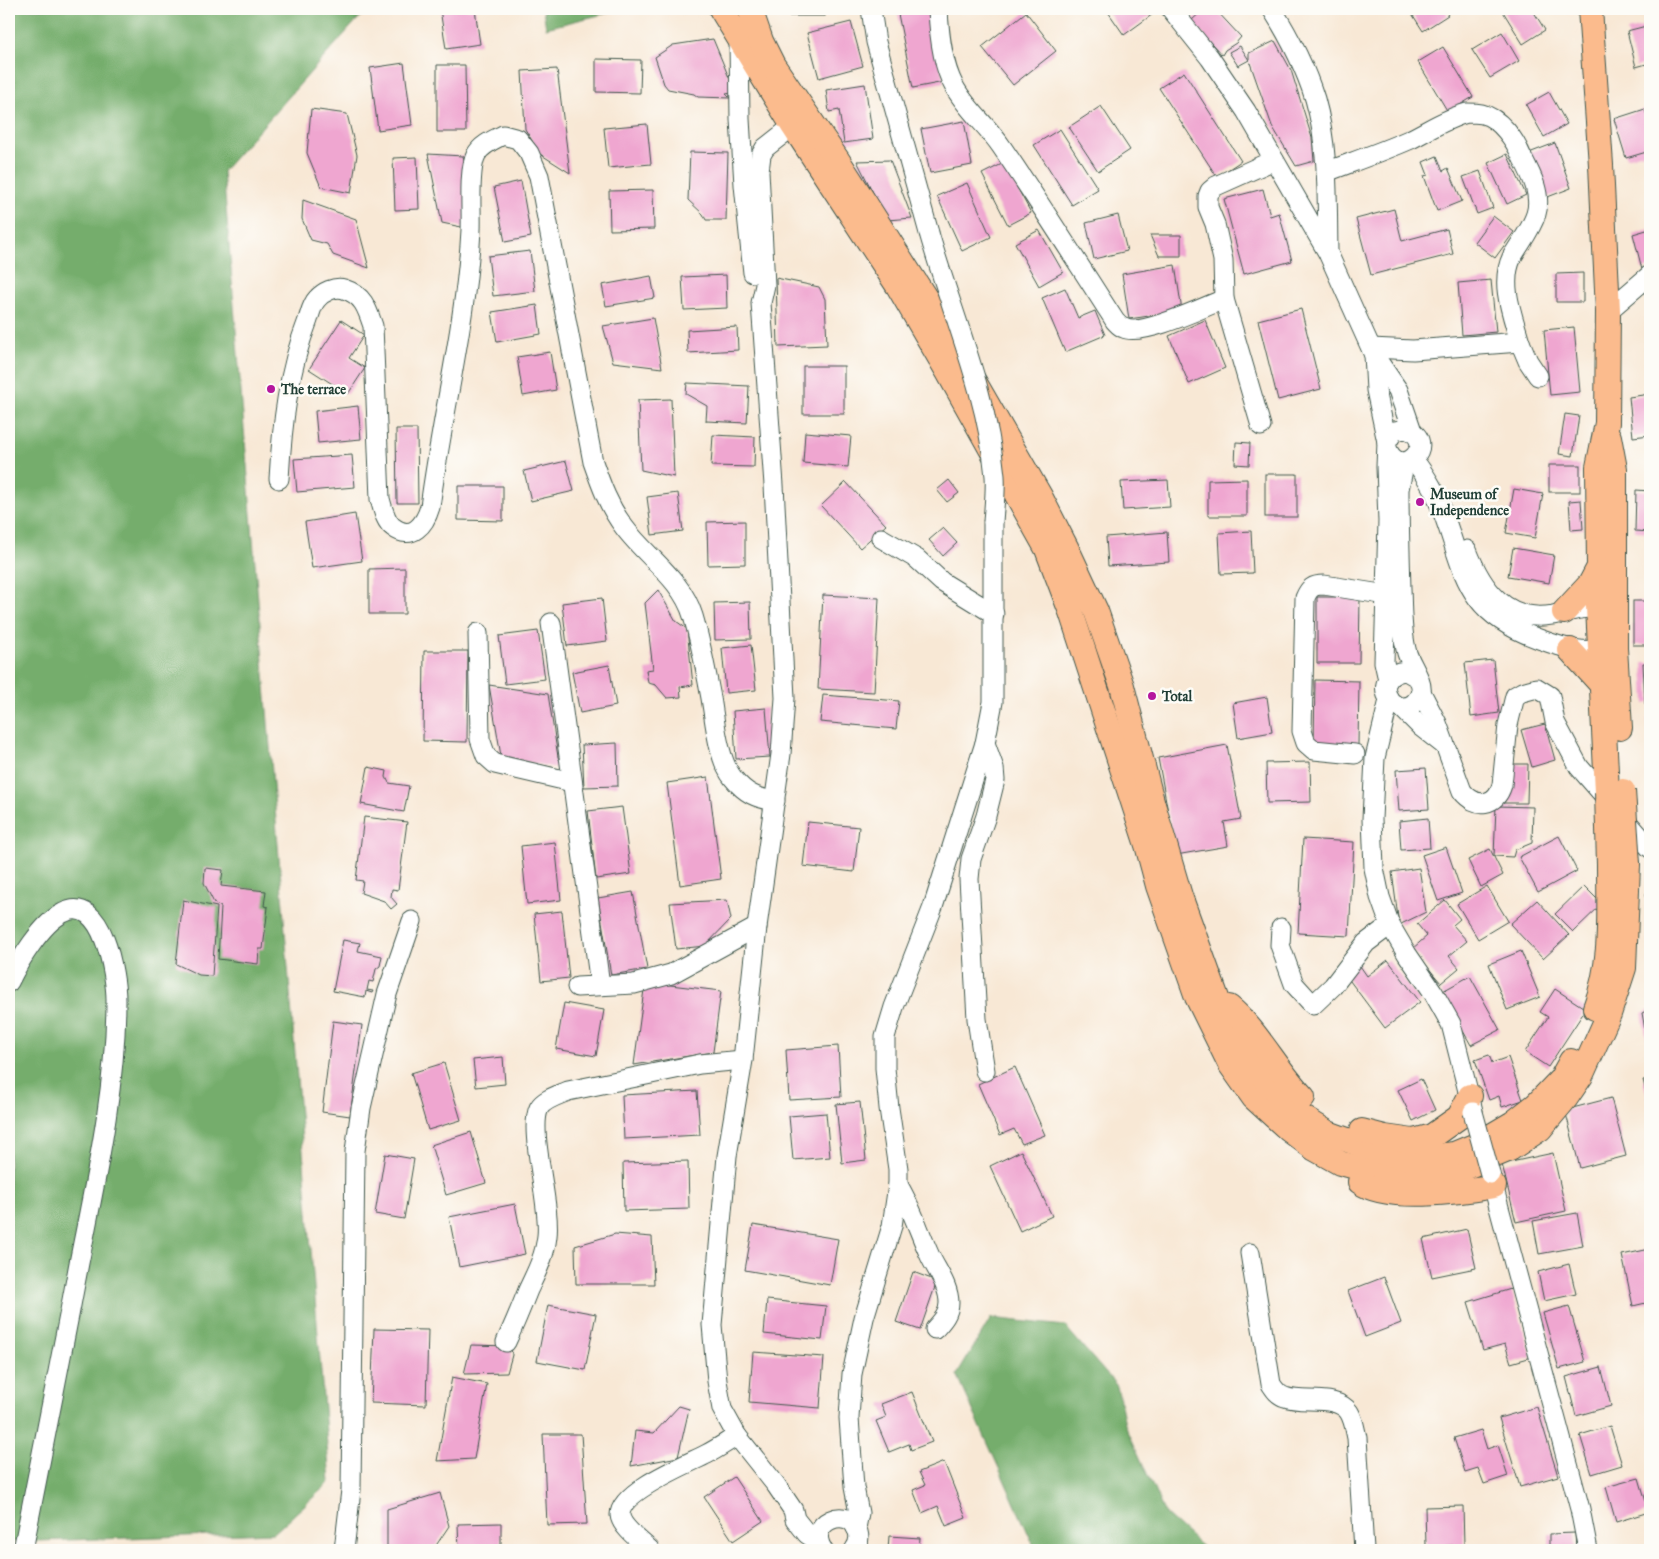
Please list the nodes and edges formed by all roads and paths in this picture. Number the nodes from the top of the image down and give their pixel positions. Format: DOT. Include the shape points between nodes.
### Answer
graph roads {
  1 [pos="721,9"];
  2 [pos="750,9"];
  3 [pos="870,9"];
  4 [pos="938,9"];
  5 [pos="1171,9"];
  6 [pos="1272,9"];
  7 [pos="1590,9"];
  8 [pos="739,40"];
  9 [pos="793,126"];
  10 [pos="1274,160"];
  11 [pos="1326,172"];
  12 [pos="1327,193"];
  13 [pos="1297,201"];
  14 [pos="1328,253"];
  15 [pos="1650,275"];
  16 [pos="1224,299"];
  17 [pos="761,303"];
  18 [pos="1608,311"];
  19 [pos="1520,342"];
  20 [pos="1373,352"];
  21 [pos="1538,376"];
  22 [pos="1607,423"];
  23 [pos="1260,426"];
  24 [pos="1387,445"];
  25 [pos="1413,450"];
  26 [pos="279,479"];
  27 [pos="881,538"];
  28 [pos="1599,567"];
  29 [pos="1387,595"];
  30 [pos="1607,610"];
  31 [pos="1564,612"];
  32 [pos="994,614"];
  33 [pos="551,623"];
  34 [pos="478,633"];
  35 [pos="1607,649"];
  36 [pos="1570,650"];
  37 [pos="1388,680"];
  38 [pos="1601,684"];
  39 [pos="1419,685"];
  40 [pos="1395,704"];
  41 [pos="985,742"];
  42 [pos="1444,745"];
  43 [pos="1355,754"];
  44 [pos="572,782"];
  45 [pos="1615,791"];
  46 [pos="775,801"];
  47 [pos="1650,848"];
  48 [pos="1618,864"];
  49 [pos="412,920"];
  50 [pos="1390,925"];
  51 [pos="757,927"];
  52 [pos="1281,928"];
  53 [pos="9,982"];
  54 [pos="600,985"];
  55 [pos="577,987"];
  56 [pos="1217,997"];
  57 [pos="744,1060"];
  58 [pos="985,1071"];
  59 [pos="1471,1104"];
  60 [pos="1340,1163"];
  61 [pos="1492,1180"];
  62 [pos="898,1185"];
  63 [pos="1250,1253"];
  64 [pos="934,1329"];
  65 [pos="506,1342"];
  66 [pos="737,1436"];
  67 [pos="854,1487"];
  68 [pos="856,1528"];
  69 [pos="824,1538"];
  70 [pos="855,1549"];
  71 [pos="23,1550"];
  72 [pos="344,1550"];
  73 [pos="650,1550"];
  74 [pos="1364,1550"];
  75 [pos="1588,1550"];
  1 -- 8 [label="main road"];
  2 -- 56 [label="main road" via="774,65 933,310 1067,549 1096,611 1122,686 1180,896"];
  3 -- 32 [label="street, bridge" via="876,42 929,233 980,395 995,477"];
  4 -- 16 [label="street" via="948,70 954,86 1030,188 1115,321 1124,329 1149,328"];
  5 -- 10 [label="street" via="1246,111"];
  6 -- 11 [label="street" via="1295,50 1314,98"];
  7 -- 18 [label="main road"];
  8 -- 9 [label="main road"];
  8 -- 17 [label="street" via="744,185 754,289"];
  9 -- 17 [label="street" via="765,148 761,155 765,285"];
  9 -- 60 [label="main road" via="898,286 1047,549 1071,612 1158,886 1197,997 1230,1064 1254,1098 1288,1130"];
  10 -- 13 [label="street"];
  10 -- 16 [label="street" via="1216,186 1208,196 1208,207 1223,260"];
  11 -- 12 [label="street"];
  11 -- 19 [label="street" via="1467,113 1480,113 1501,126 1520,152 1538,196 1536,214 1506,276 1510,307"];
  12 -- 13 [label="street" via="1314,201"];
  12 -- 14 [label="street"];
  13 -- 14 [label="street"];
  14 -- 20 [label="street"];
  15 -- 18 [label="street"];
  16 -- 23 [label="street"];
  17 -- 46 [label="street" via="785,698"];
  18 -- 22 [label="main road"];
  19 -- 20 [label="street"];
  19 -- 21 [label="street"];
  20 -- 24 [label="street" via="1376,390"];
  20 -- 25 [label="street" via="1398,390"];
  22 -- 28 [label="main road" via="1598,467"];
  22 -- 30 [label="main road" via="1615,469"];
  24 -- 25 [label="street" via="1389,454 1400,462"];
  24 -- 25 [label="street" via="1394,431 1406,429"];
  24 -- 29 [label="street"];
  25 -- 31 [label="street" via="1440,481 1481,582 1491,594 1515,612 1540,616"];
  25 -- 36 [label="street" via="1433,490 1466,581 1477,598 1508,626"];
  25 -- 39 [label="street" via="1399,489 1402,624 1406,652"];
  26 -- 46 [label="street" via="285,408 302,336 315,300 326,291 341,288 355,293 367,307 373,326 380,499 385,516 393,527 404,532 417,530 426,521 469,269 472,171 476,155 487,143 503,135 518,139 530,153 539,176 593,462 602,490 624,528 668,573 692,614 704,658 722,757 732,778 757,798"];
  27 -- 32 [label="street" via="917,558 942,582"];
  28 -- 30 [label="main road"];
  28 -- 31 [label="main road" via="1590,584"];
  29 -- 37 [label="street" via="1384,662"];
  29 -- 43 [label="street" via="1324,584 1310,588 1305,598 1304,738 1314,750"];
  30 -- 31 [label="street" via="1586,608"];
  30 -- 35 [label="main road"];
  32 -- 41 [label="street" via="993,702"];
  33 -- 44 [label="street"];
  34 -- 44 [label="street" via="480,739 486,756 496,764"];
  35 -- 36 [label="street"];
  35 -- 38 [label="main road"];
  35 -- 45 [label="main road"];
  36 -- 38 [label="main road"];
  37 -- 39 [label="street" via="1392,675 1406,671"];
  37 -- 40 [label="street" via="1386,694"];
  38 -- 45 [label="main road"];
  39 -- 40 [label="street" via="1414,703 1408,706"];
  39 -- 42 [label="street"];
  40 -- 42 [label="street"];
  40 -- 50 [label="street" via="1375,758 1372,819 1374,868"];
  41 -- 58 [label="street" via="995,780 971,859 969,879 977,1019"];
  41 -- 62 [label="street" via="933,906 885,1037 885,1068"];
  42 -- 47 [label="street" via="1458,784 1467,798 1481,803 1495,798 1502,784 1508,725 1515,696 1537,688 1550,696 1555,722 1579,767"];
  44 -- 54 [label="street"];
  45 -- 48 [label="main road, bridge"];
  46 -- 51 [label="street"];
  48 -- 56 [label="main road" via="1601,992 1561,1079 1513,1123 1454,1154 1408,1158 1383,1153 1328,1133 1299,1116 1241,1046 1226,1023"];
  48 -- 60 [label="main road" via="1624,968 1599,1038 1581,1076 1540,1129 1510,1149 1462,1169 1408,1176 1382,1174"];
  49 -- 72 [label="street" via="387,994 360,1108 355,1152 351,1490"];
  50 -- 52 [label="street" via="1366,943 1333,986 1313,1005 1294,984 1280,944"];
  50 -- 59 [label="street" via="1451,1024"];
  51 -- 54 [label="street" via="671,974 634,984"];
  51 -- 57 [label="street"];
  53 -- 71 [label="street" via="19,961 45,928 63,912 77,909 90,915 102,932 110,956 116,998 113,1055 100,1158"];
  54 -- 55 [label="street"];
  56 -- 59 [label="main road" via="1249,1028 1298,1092 1312,1106 1337,1122 1366,1132 1412,1141 1432,1136"];
  57 -- 65 [label="street" via="700,1064 568,1090 540,1107 536,1121 537,1140 547,1207 547,1236 541,1262"];
  57 -- 66 [label="street" via="727,1156 712,1324 716,1381 722,1409"];
  59 -- 61 [label="street, bridge"];
  60 -- 61 [label="main road" via="1362,1184 1395,1192 1458,1192"];
  61 -- 75 [label="street" via="1580,1509"];
  62 -- 64 [label="street" via="947,1289 949,1309"];
  62 -- 67 [label="street" via="892,1226 864,1318 852,1374 849,1418"];
  63 -- 74 [label="street" via="1271,1384 1286,1398 1337,1404 1348,1410 1353,1421 1357,1438"];
  66 -- 69 [label="street" via="793,1510 812,1516"];
  66 -- 73 [label="street" via="653,1480 622,1509 623,1524"];
  67 -- 68 [label="street" via="859,1513"];
  67 -- 69 [label="street"];
  68 -- 69 [label="street" via="847,1519"];
  68 -- 70 [label="street" via="858,1541"];
}
